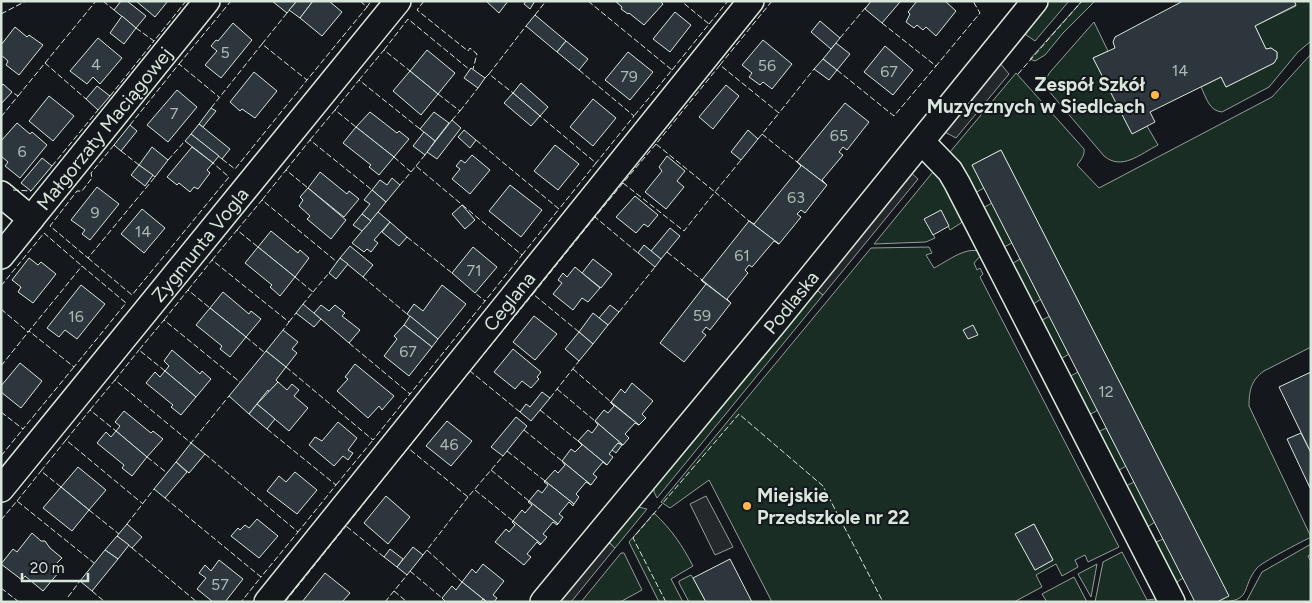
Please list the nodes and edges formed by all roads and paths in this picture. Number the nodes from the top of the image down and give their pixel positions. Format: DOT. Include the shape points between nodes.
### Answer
graph roads {
  1 [pos="207,1"];
  2 [pos="398,1"];
  3 [pos="751,1"];
  4 [pos="1035,1"];
  5 [pos="922,142"];
  6 [pos="1,194"];
  7 [pos="31,219"];
  8 [pos="1,256"];
  9 [pos="1,489"];
  10 [pos="266,602"];
  11 [pos="543,602"];
  12 [pos="1172,602"];
  1 -- 7 [label="street, Małgorzaty Maciągowej"];
  2 -- 9 [label="street, Zygmunta Vogla"];
  3 -- 10 [label="street, Ceglana"];
  4 -- 5 [label="street, Podlaska"];
  5 -- 11 [label="street, Podlaska"];
  5 -- 12 [label="street" via="957,183"];
  6 -- 7 [label="street"];
  7 -- 8 [label="street, Małgorzaty Maciągowej"];
}
